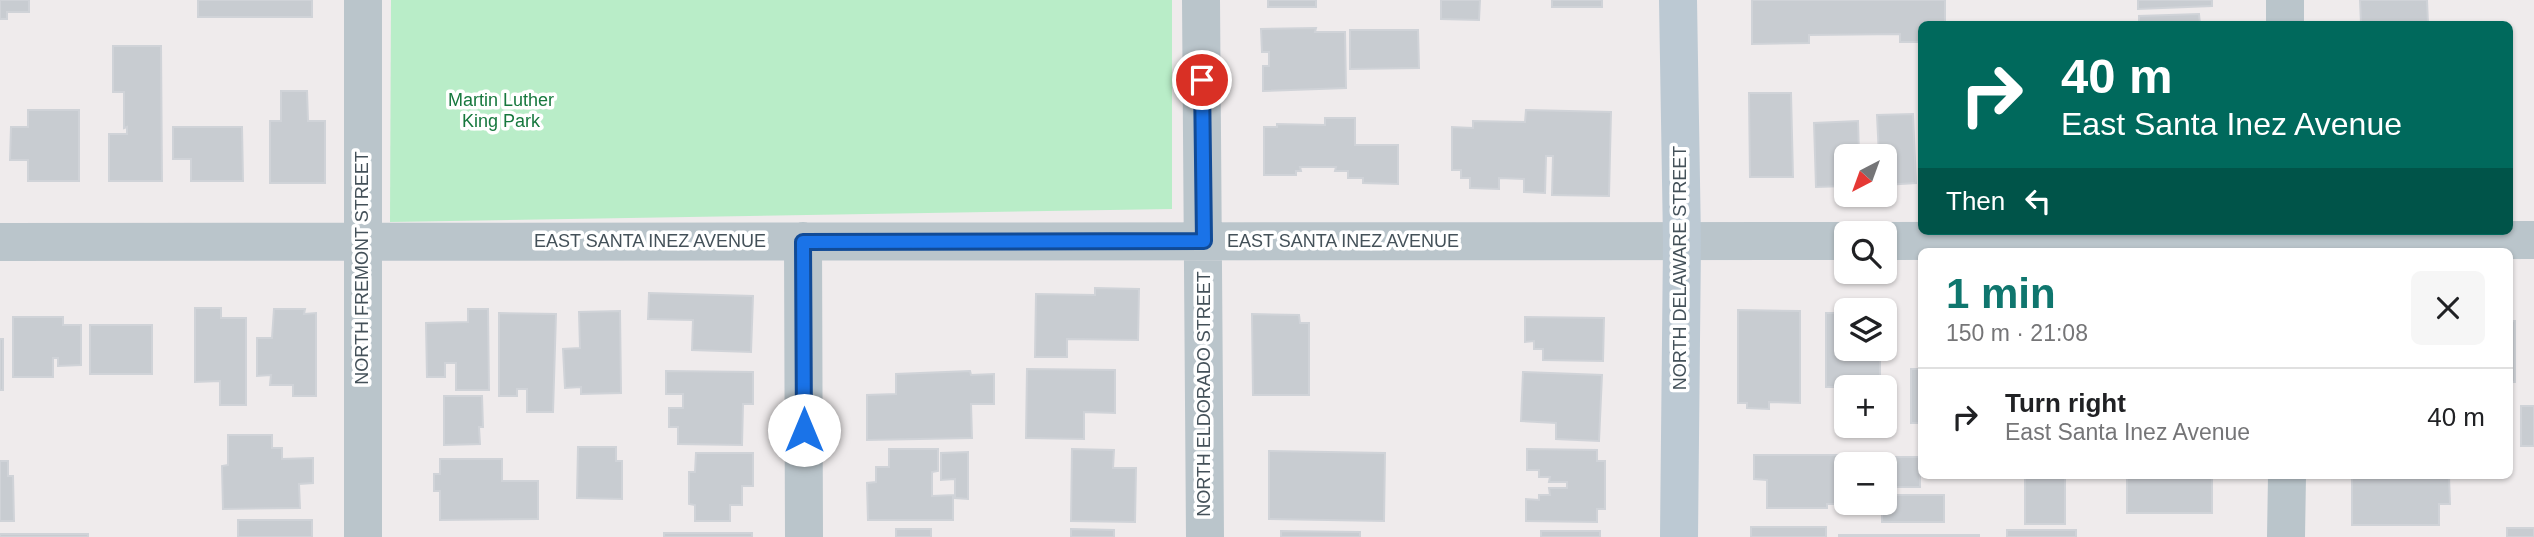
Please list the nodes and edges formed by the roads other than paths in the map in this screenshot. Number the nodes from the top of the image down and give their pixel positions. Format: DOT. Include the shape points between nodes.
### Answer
graph roads {
  1 [pos="363,0"];
  2 [pos="1201,0"];
  3 [pos="1678,0"];
  4 [pos="2285,0"];
  5 [pos="2285,21"];
  6 [pos="1897,240"];
  7 [pos="2534,240"];
  8 [pos="1204,241"];
  9 [pos="1682,241"];
  10 [pos="1834,241"];
  11 [pos="2287,241"];
  12 [pos="0,242"];
  13 [pos="361,242"];
  14 [pos="803,242"];
  15 [pos="2287,479"];
  16 [pos="363,537"];
  17 [pos="804,537"];
  18 [pos="1205,537"];
  19 [pos="1679,537"];
  20 [pos="2286,537"];
  1 -- 13 [label="street, NORTH FREMONT STREET"];
  2 -- 8 [label="street, NORTH ELDORADO STREET"];
  3 -- 9 [label="main road, NORTH DELAWARE STREET"];
  4 -- 5 [label="street"];
  6 -- 11 [label="street"];
  7 -- 11 [label="street"];
  8 -- 9 [label="street, EAST SANTA INEZ AVENUE"];
  8 -- 14 [label="street, EAST SANTA INEZ AVENUE"];
  8 -- 18 [label="street, NORTH ELDORADO STREET"];
  9 -- 10 [label="street, EAST SANTA INEZ AVENUE"];
  9 -- 19 [label="main road, NORTH DELAWARE STREET"];
  12 -- 13 [label="street, EAST SANTA INEZ AVENUE"];
  13 -- 14 [label="street, EAST SANTA INEZ AVENUE"];
  13 -- 16 [label="street, NORTH FREMONT STREET"];
  14 -- 17 [label="street"];
  15 -- 20 [label="street"];
}
